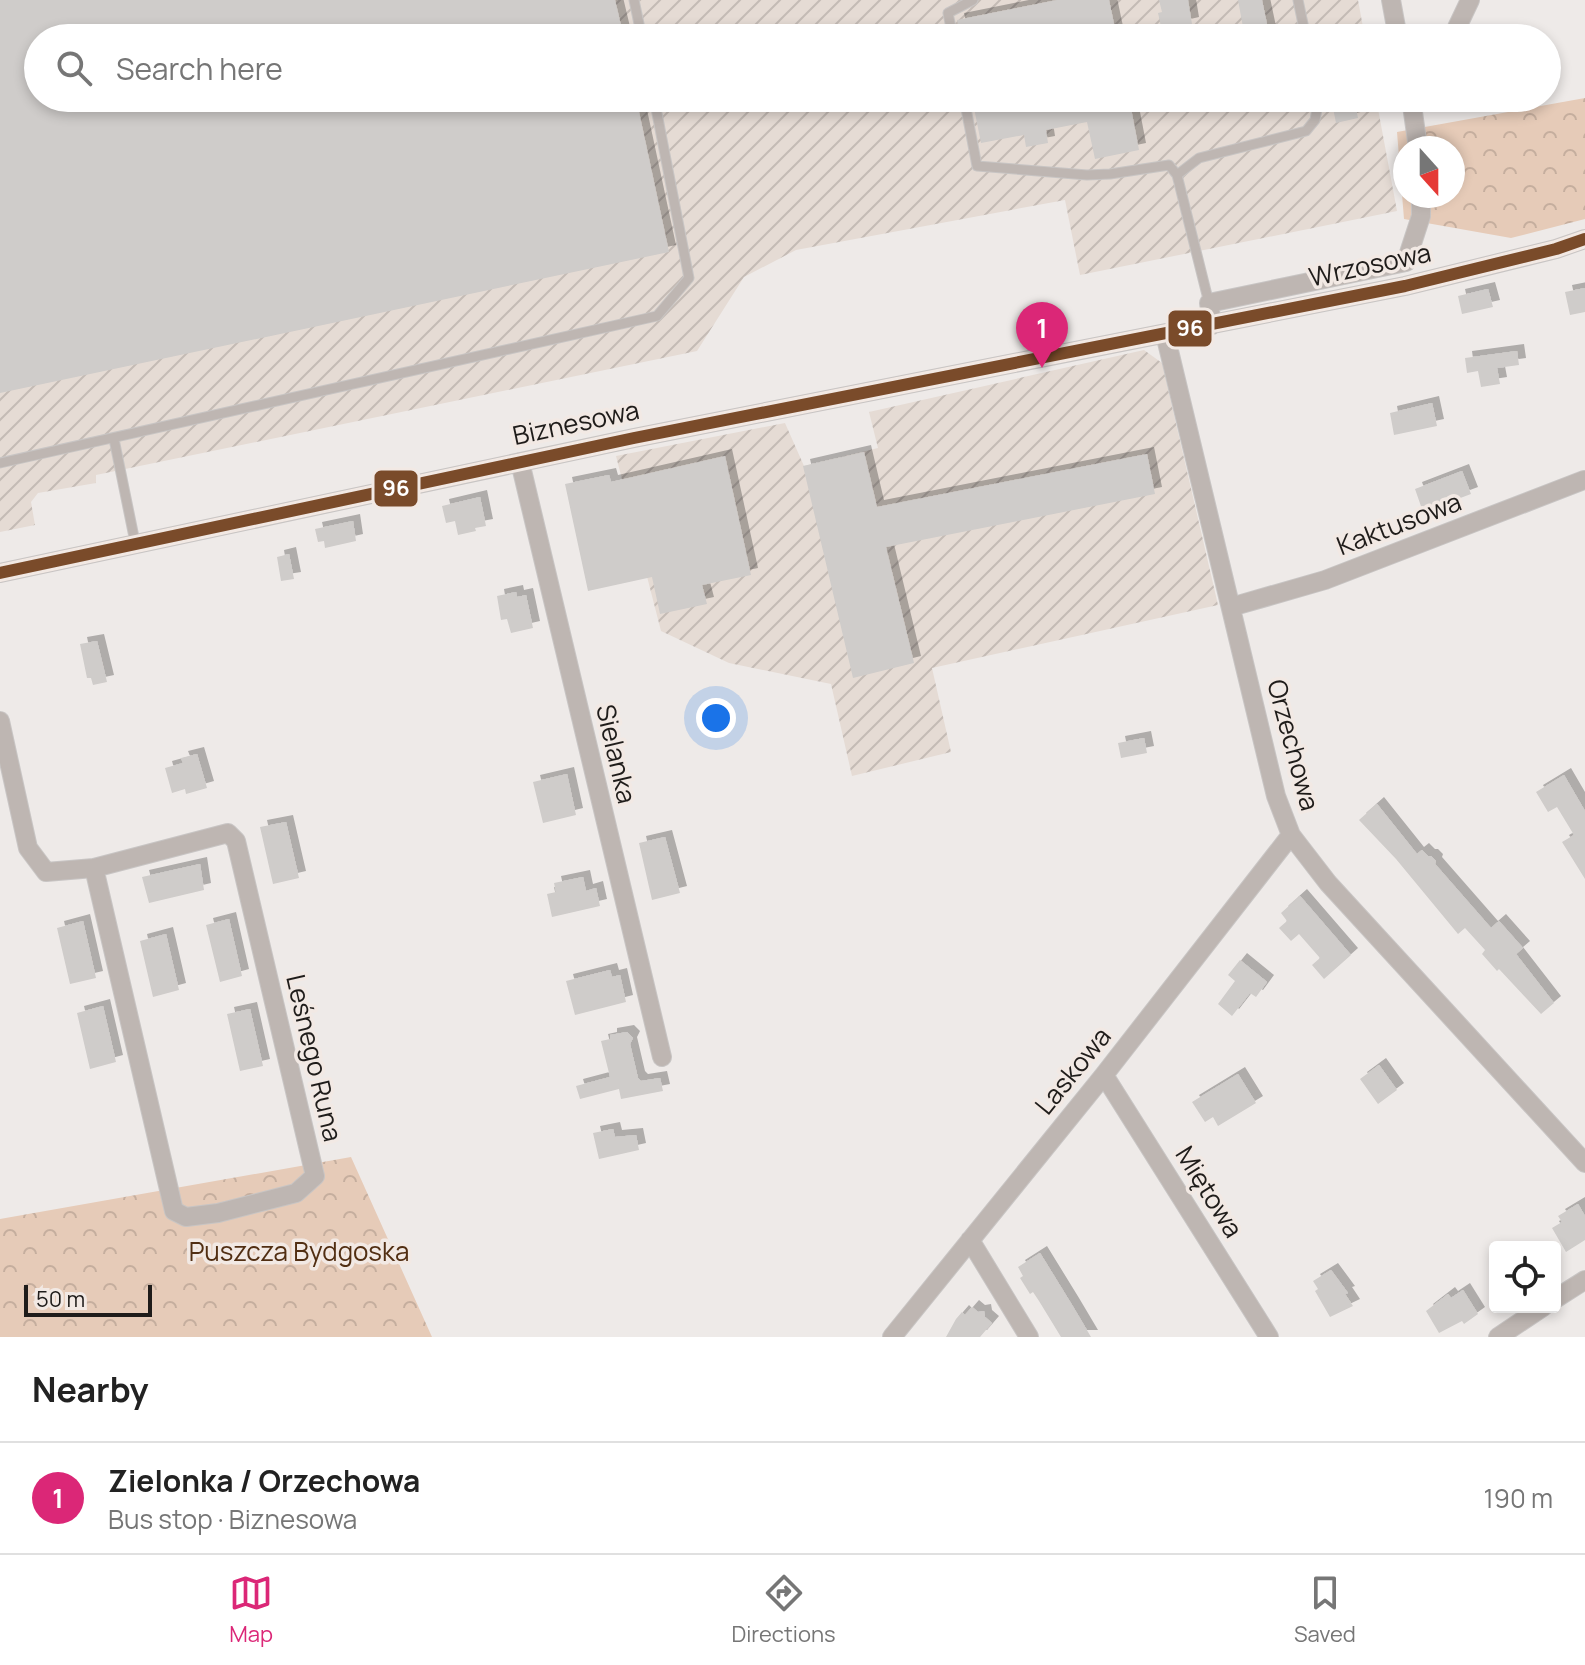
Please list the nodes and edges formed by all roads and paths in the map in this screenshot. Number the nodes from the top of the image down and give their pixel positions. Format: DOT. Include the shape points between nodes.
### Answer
graph roads {
  1 [pos="634,0"];
  2 [pos="945,0"];
  3 [pos="973,0"];
  4 [pos="1298,0"];
  5 [pos="1391,0"];
  6 [pos="1470,0"];
  7 [pos="948,13"];
  8 [pos="639,24"];
  9 [pos="950,24"];
  10 [pos="1303,24"];
  11 [pos="1395,24"];
  12 [pos="1459,24"];
  13 [pos="657,112"];
  14 [pos="967,112"];
  15 [pos="1316,112"];
  16 [pos="1416,112"];
  17 [pos="1417,136"];
  18 [pos="1177,175"];
  19 [pos="1421,208"];
  20 [pos="1585,239"];
  21 [pos="1209,303"];
  22 [pos="1212,325"];
  23 [pos="1165,334"];
  24 [pos="114,439"];
  25 [pos="520,462"];
  26 [pos="0,463"];
  27 [pos="1584,480"];
  28 [pos="135,542"];
  29 [pos="0,573"];
  30 [pos="1231,607"];
  31 [pos="0,721"];
  32 [pos="1291,835"];
  33 [pos="94,868"];
  34 [pos="662,1057"];
  35 [pos="1104,1075"];
  36 [pos="1582,1154"];
  37 [pos="970,1240"];
  38 [pos="1585,1280"];
  39 [pos="1561,1295"];
  40 [pos="1534,1313"];
  41 [pos="895,1335"];
  42 [pos="1029,1337"];
  43 [pos="1269,1337"];
  44 [pos="1498,1337"];
  1 -- 8 [label="lane"];
  2 -- 7 [label="lane"];
  3 -- 7 [label="lane"];
  4 -- 10 [label="lane"];
  5 -- 11 [label="street"];
  6 -- 12 [label="street"];
  7 -- 9 [label="lane"];
  13 -- 24 [label="lane" via="689,278 657,316"];
  14 -- 18 [label="lane" via="977,166 1087,175 1169,165"];
  15 -- 18 [label="lane" via="1306,131 1199,158"];
  16 -- 17 [label="street"];
  18 -- 21 [label="lane"];
  19 -- 21 [label="street" via="1406,262"];
  20 -- 22 [label="street, Wrzosowa" via="1405,286"];
  21 -- 22 [label="street"];
  22 -- 23 [label="street, Wrzosowa"];
  23 -- 25 [label="street, Biznesowa"];
  23 -- 30 [label="street, Orzechowa"];
  24 -- 26 [label="lane"];
  24 -- 28 [label="lane"];
  25 -- 28 [label="street, Biznesowa"];
  25 -- 34 [label="street, Sielanka"];
  27 -- 30 [label="street, Kaktusowa" via="1325,580"];
  28 -- 29 [label="street, Biznesowa"];
  30 -- 32 [label="street, Orzechowa" via="1276,796"];
  31 -- 33 [label="street, Leśnego Runa" via="28,848 46,872"];
  32 -- 35 [label="street, Laskowa"];
  32 -- 36 [label="street, Orzechowa" via="1328,883"];
  33 -- 33 [label="street, Leśnego Runa" via="174,1211 186,1217 218,1213 296,1193 315,1176 236,841 228,833"];
  35 -- 37 [label="street, Laskowa"];
  35 -- 43 [label="street, Miętowa"];
  37 -- 41 [label="street, Laskowa"];
  37 -- 42 [label="street"];
  38 -- 39 [label="street"];
  40 -- 44 [label="street"];
}
